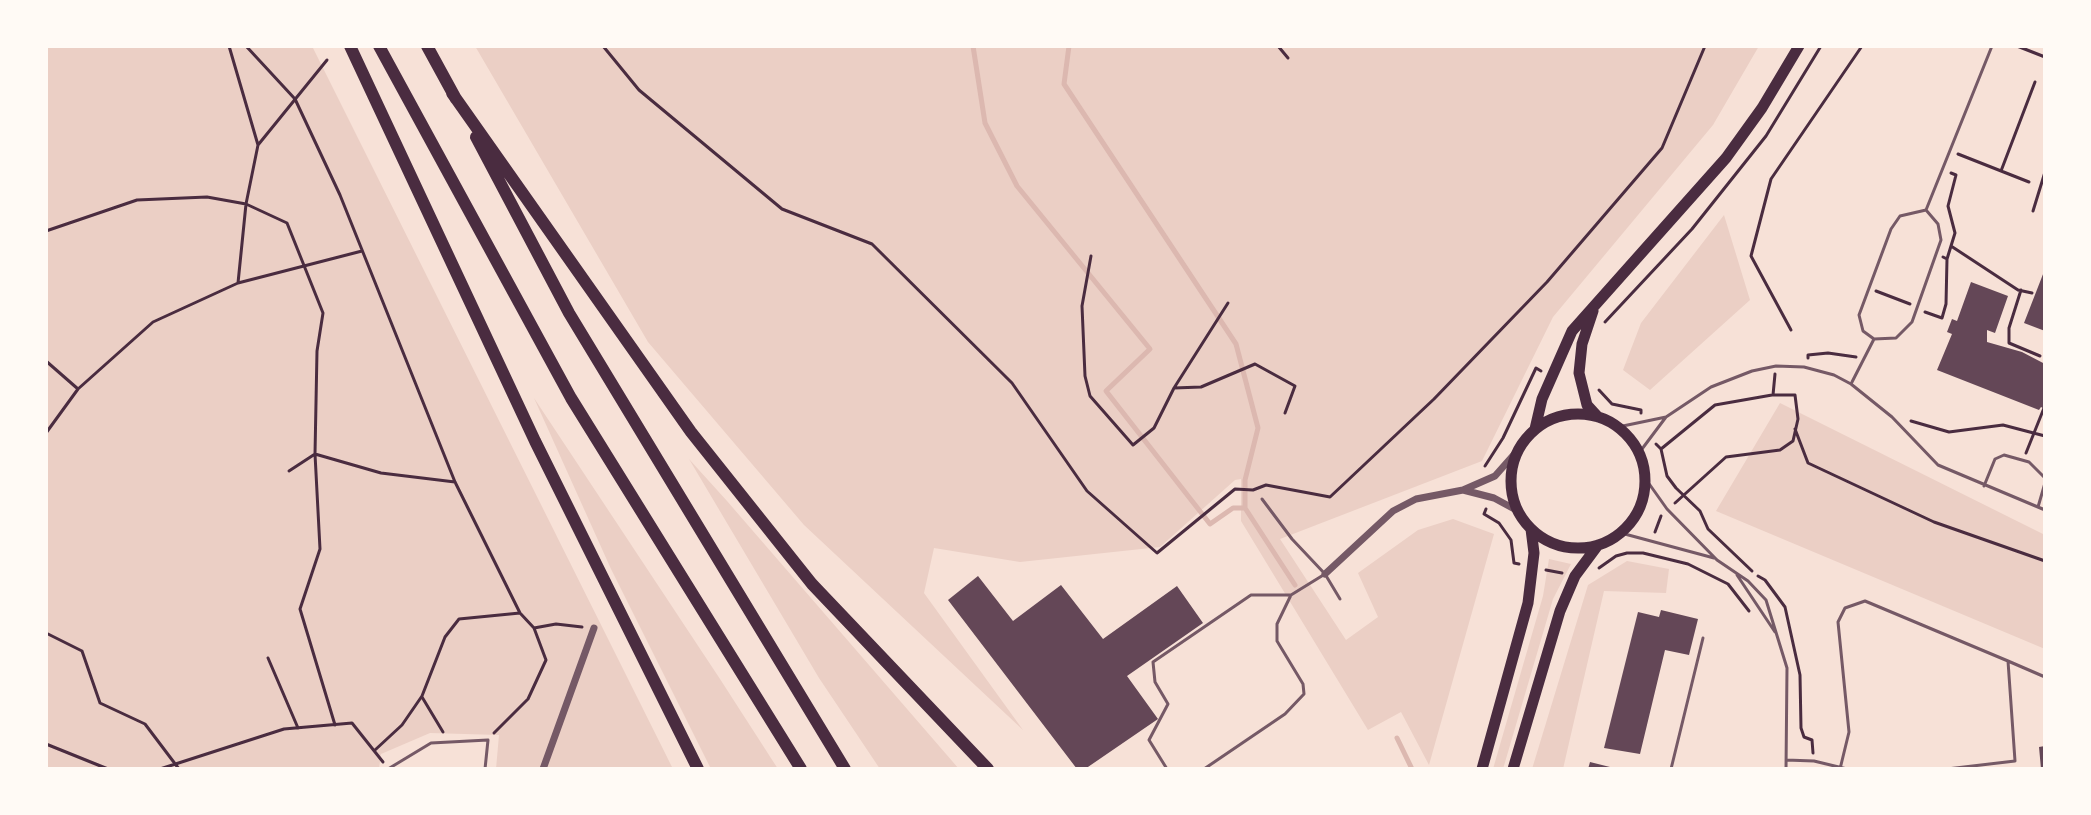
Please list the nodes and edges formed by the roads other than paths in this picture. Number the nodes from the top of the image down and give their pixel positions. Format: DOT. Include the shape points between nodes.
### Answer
graph roads {
  1 [pos="350,46"];
  2 [pos="379,46"];
  3 [pos="427,46"];
  4 [pos="1799,46"];
  5 [pos="1992,46"];
  6 [pos="452,93"];
  7 [pos="1926,210"];
  8 [pos="1597,300"];
  9 [pos="1874,339"];
  10 [pos="1851,384"];
  11 [pos="1598,417"];
  12 [pos="1666,417"];
  13 [pos="1618,427"];
  14 [pos="1535,429"];
  15 [pos="1518,450"];
  16 [pos="1639,453"];
  17 [pos="1645,478"];
  18 [pos="2045,481"];
  19 [pos="1984,486"];
  20 [pos="1463,490"];
  21 [pos="1262,499"];
  22 [pos="2038,507"];
  23 [pos="2045,510"];
  24 [pos="1518,511"];
  25 [pos="1531,529"];
  26 [pos="1621,533"];
  27 [pos="1598,545"];
  28 [pos="1717,560"];
  29 [pos="1736,573"];
  30 [pos="1325,574"];
  31 [pos="1291,595"];
  32 [pos="1340,599"];
  33 [pos="594,628"];
  34 [pos="1778,635"];
  35 [pos="1703,638"];
  36 [pos="2008,661"];
  37 [pos="2045,677"];
  38 [pos="1786,760"];
  39 [pos="1841,767"];
  40 [pos="388,769"];
  41 [pos="485,769"];
  42 [pos="543,769"];
  43 [pos="698,769"];
  44 [pos="801,769"];
  45 [pos="845,769"];
  46 [pos="988,769"];
  47 [pos="1167,769"];
  48 [pos="1204,769"];
  49 [pos="1482,769"];
  50 [pos="1513,769"];
  51 [pos="1671,769"];
  52 [pos="1786,769"];
  53 [pos="1847,769"];
  54 [pos="1947,769"];
  1 -- 43 [label="highway" via="535,441"];
  2 -- 44 [label="highway" via="571,398"];
  3 -- 6 [label="highway"];
  4 -- 8 [label="main road" via="1726,158 1667,229"];
  5 -- 7 [label="lane"];
  6 -- 45 [label="highway" via="569,313"];
  6 -- 46 [label="highway" via="691,432 812,584"];
  7 -- 9 [label="lane" via="1900,216 1891,229 1859,315 1863,331"];
  7 -- 9 [label="lane" via="1938,224 1937,255 1906,331 1896,338"];
  8 -- 11 [label="main road" via="1582,344 1579,373 1587,405"];
  8 -- 14 [label="main road" via="1572,331"];
  9 -- 10 [label="lane"];
  10 -- 12 [label="lane" via="1808,368 1776,366 1737,375"];
  10 -- 19 [label="lane" via="1938,465"];
  11 -- 13 [label="main road"];
  11 -- 14 [label="main road" via="1557,417"];
  12 -- 13 [label="lane"];
  12 -- 16 [label="lane"];
  13 -- 16 [label="main road"];
  14 -- 15 [label="main road"];
  15 -- 20 [label="street" via="1495,476"];
  15 -- 24 [label="main road" via="1511,476"];
  16 -- 17 [label="main road"];
  17 -- 26 [label="main road" via="1636,515"];
  17 -- 28 [label="lane"];
  18 -- 19 [label="lane" via="2041,471 2004,455 1995,459"];
  18 -- 22 [label="lane"];
  19 -- 22 [label="lane"];
  20 -- 24 [label="street"];
  20 -- 30 [label="street" via="1438,492 1393,511"];
  21 -- 30 [label="lane"];
  22 -- 23 [label="lane"];
  24 -- 25 [label="main road"];
  25 -- 27 [label="main road" via="1554,544"];
  25 -- 49 [label="main road" via="1528,603"];
  26 -- 27 [label="main road"];
  26 -- 28 [label="lane"];
  27 -- 50 [label="main road" via="1575,576 1560,611"];
  28 -- 29 [label="lane"];
  29 -- 34 [label="lane"];
  29 -- 34 [label="lane" via="1766,600"];
  30 -- 31 [label="lane"];
  30 -- 32 [label="lane"];
  31 -- 47 [label="lane" via="1251,595 1153,662 1167,709 1149,740"];
  31 -- 48 [label="lane" via="1277,624 1277,641 1304,694 1285,714"];
  33 -- 42 [label="street"];
  34 -- 38 [label="lane" via="1787,668"];
  35 -- 51 [label="lane"];
  36 -- 37 [label="lane"];
  36 -- 39 [label="lane" via="1865,601 1854,602 1838,622 1849,732"];
  36 -- 54 [label="lane" via="2015,761"];
  38 -- 39 [label="lane"];
  38 -- 52 [label="lane"];
  39 -- 53 [label="lane"];
  40 -- 41 [label="lane" via="431,743 488,740"];
}
